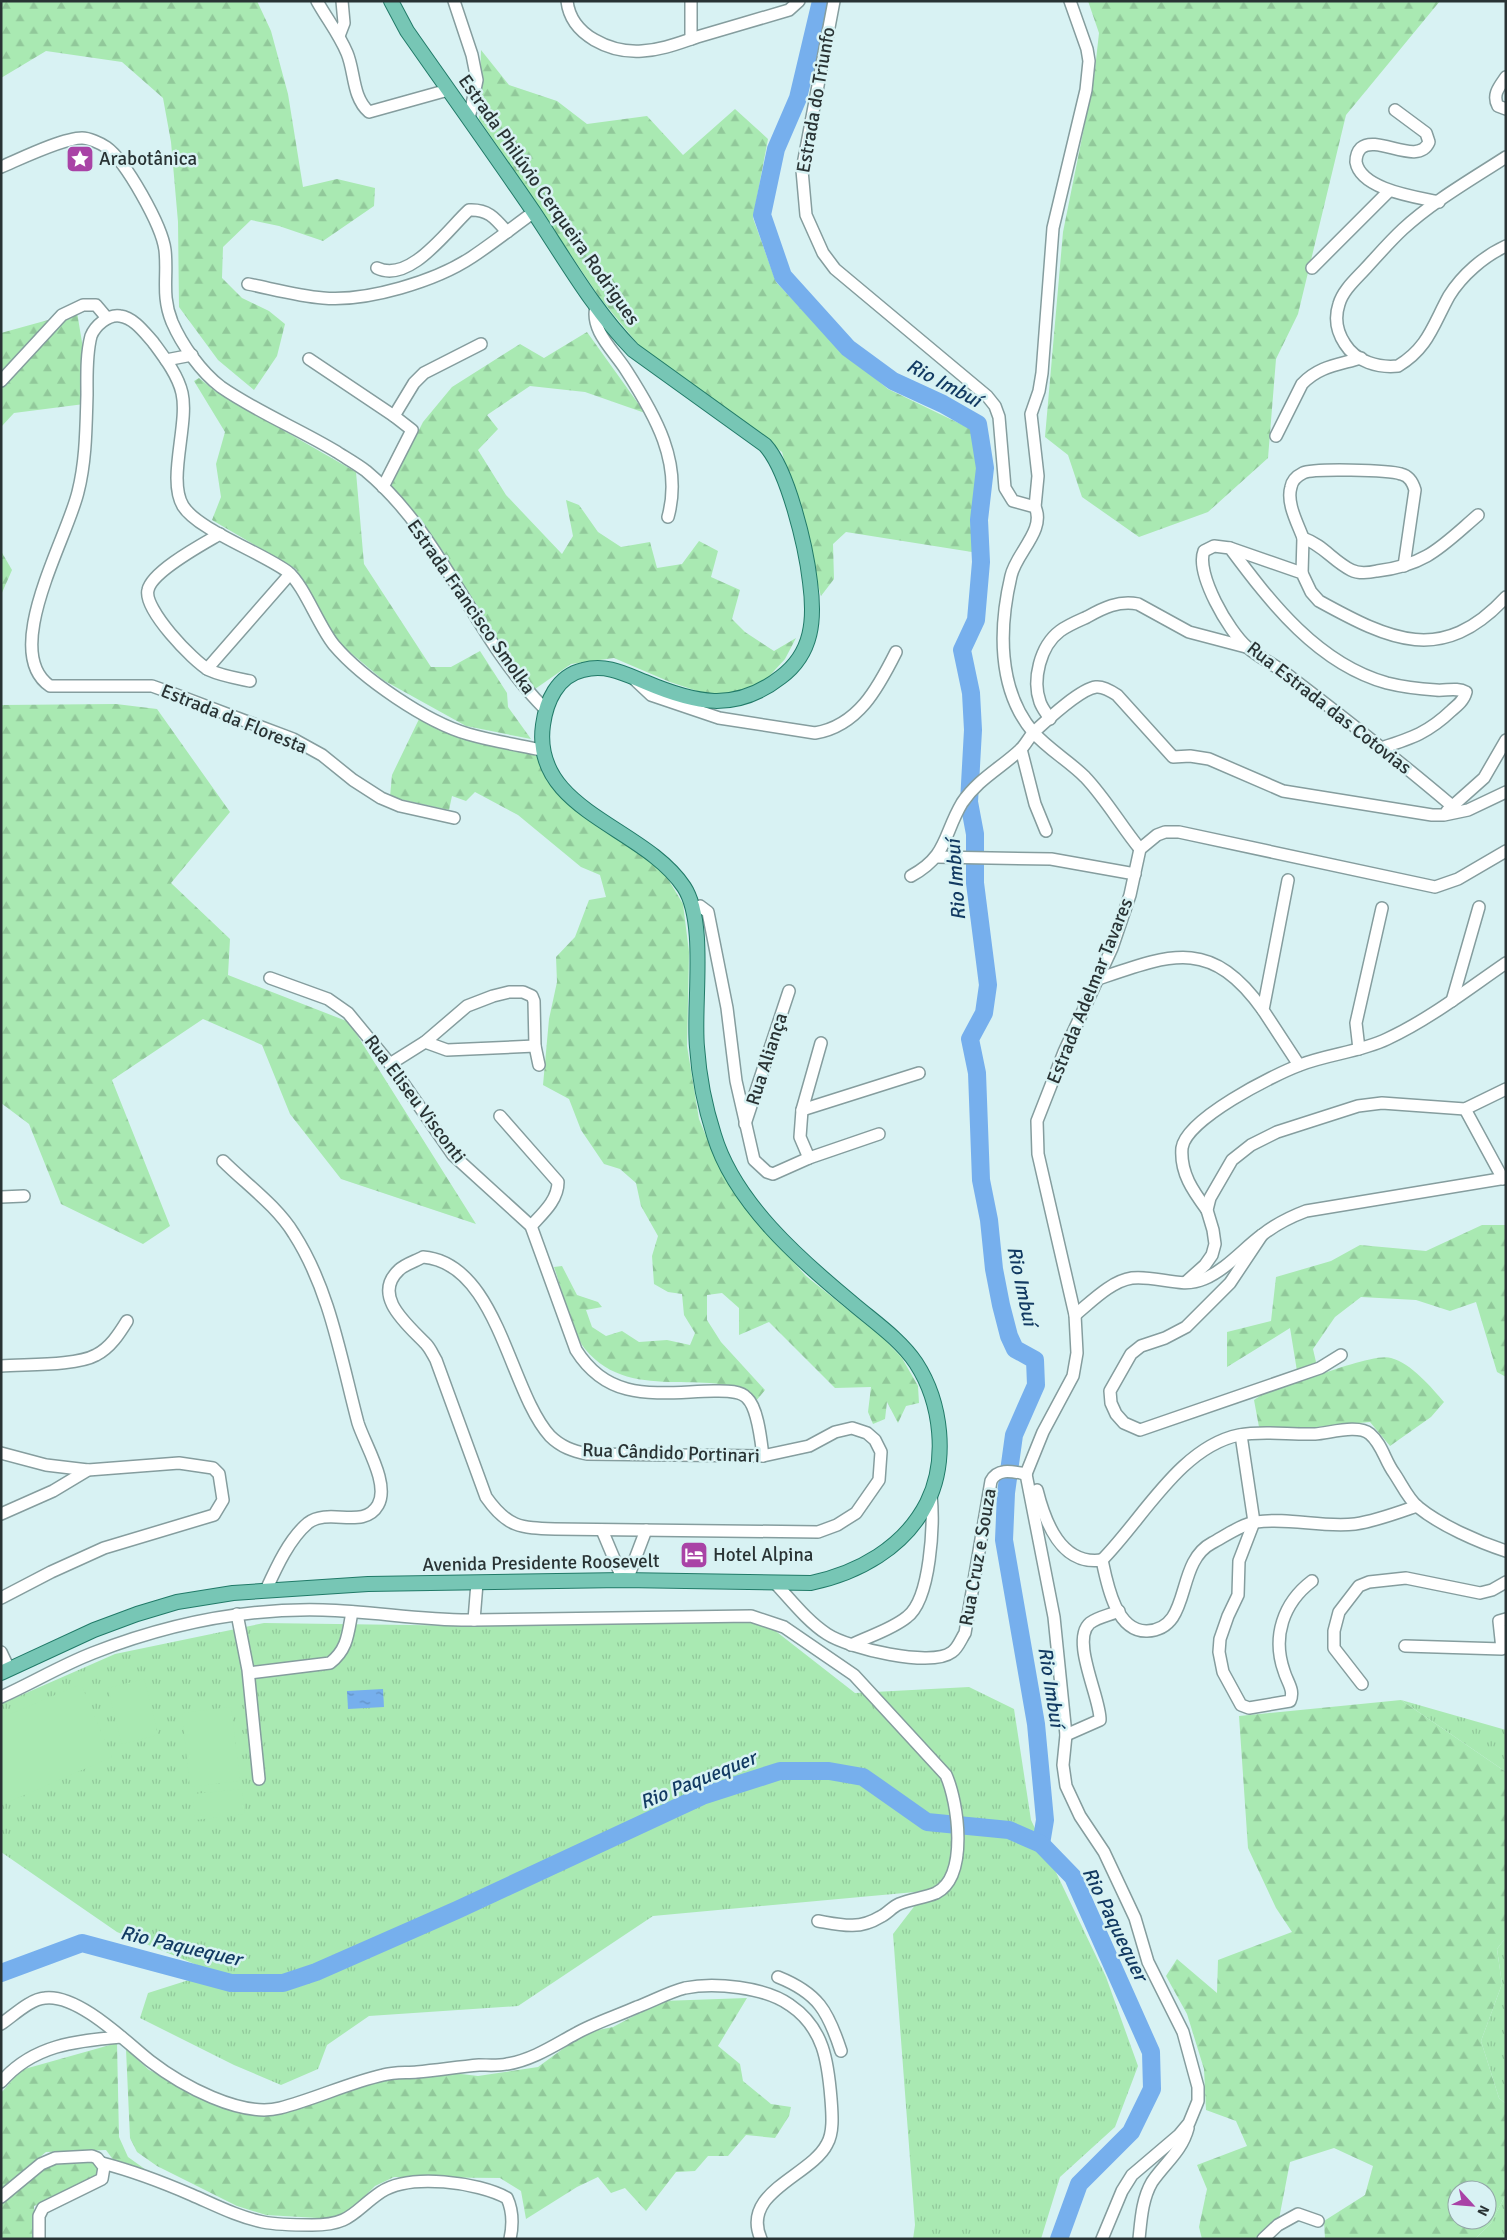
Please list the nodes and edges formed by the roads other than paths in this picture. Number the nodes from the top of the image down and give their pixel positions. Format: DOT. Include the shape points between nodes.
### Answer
graph roads {
  1 [pos="317,1"];
  2 [pos="342,1"];
  3 [pos="391,1"];
  4 [pos="454,1"];
  5 [pos="567,1"];
  6 [pos="691,1"];
  7 [pos="799,1"];
  8 [pos="834,1"];
  9 [pos="1070,1"];
  10 [pos="339,36"];
  11 [pos="691,39"];
  12 [pos="1506,77"];
  13 [pos="448,90"];
  14 [pos="1506,109"];
  15 [pos="1395,110"];
  16 [pos="469,119"];
  17 [pos="1506,157"];
  18 [pos="1,167"];
  19 [pos="1389,191"];
  20 [pos="1440,202"];
  21 [pos="534,212"];
  22 [pos="507,232"];
  23 [pos="1506,246"];
  24 [pos="377,268"];
  25 [pos="1312,268"];
  26 [pos="248,284"];
  27 [pos="596,307"];
  28 [pos="107,318"];
  29 [pos="481,344"];
  30 [pos="192,355"];
  31 [pos="1361,358"];
  32 [pos="310,359"];
  33 [pos="166,360"];
  34 [pos="1,381"];
  35 [pos="394,416"];
  36 [pos="1276,436"];
  37 [pos="383,487"];
  38 [pos="1035,508"];
  39 [pos="1478,515"];
  40 [pos="668,517"];
  41 [pos="220,534"];
  42 [pos="1303,538"];
  43 [pos="1230,548"];
  44 [pos="1404,566"];
  45 [pos="1302,573"];
  46 [pos="290,574"];
  47 [pos="1506,597"];
  48 [pos="1246,646"];
  49 [pos="896,652"];
  50 [pos="207,669"];
  51 [pos="630,676"];
  52 [pos="250,681"];
  53 [pos="546,710"];
  54 [pos="1050,719"];
  55 [pos="1034,732"];
  56 [pos="1506,740"];
  57 [pos="1381,748"];
  58 [pos="1021,749"];
  59 [pos="542,750"];
  60 [pos="1506,792"];
  61 [pos="1451,805"];
  62 [pos="1444,815"];
  63 [pos="454,818"];
  64 [pos="1046,831"];
  65 [pos="1140,849"];
  66 [pos="1506,851"];
  67 [pos="936,857"];
  68 [pos="1135,874"];
  69 [pos="912,876"];
  70 [pos="1288,880"];
  71 [pos="1479,907"];
  72 [pos="692,908"];
  73 [pos="1382,908"];
  74 [pos="1506,963"];
  75 [pos="270,978"];
  76 [pos="1098,979"];
  77 [pos="789,991"];
  78 [pos="1452,1001"];
  79 [pos="1263,1010"];
  80 [pos="425,1042"];
  81 [pos="821,1043"];
  82 [pos="534,1046"];
  83 [pos="1359,1048"];
  84 [pos="390,1064"];
  85 [pos="539,1064"];
  86 [pos="1299,1065"];
  87 [pos="919,1073"];
  88 [pos="1506,1088"];
  89 [pos="1465,1109"];
  90 [pos="802,1110"];
  91 [pos="500,1116"];
  92 [pos="745,1126"];
  93 [pos="879,1134"];
  94 [pos="809,1158"];
  95 [pos="223,1161"];
  96 [pos="1504,1179"];
  97 [pos="24,1196"];
  98 [pos="1,1198"];
  99 [pos="1207,1210"];
  100 [pos="531,1226"];
  101 [pos="1262,1235"];
  102 [pos="1186,1282"];
  103 [pos="1074,1315"];
  104 [pos="127,1321"];
  105 [pos="1341,1355"];
  106 [pos="1,1366"];
  107 [pos="1241,1435"];
  108 [pos="1,1453"];
  109 [pos="764,1456"];
  110 [pos="88,1470"];
  111 [pos="1022,1473"];
  112 [pos="931,1495"];
  113 [pos="1417,1506"];
  114 [pos="1,1514"];
  115 [pos="1254,1522"];
  116 [pos="602,1530"];
  117 [pos="646,1530"];
  118 [pos="1506,1551"];
  119 [pos="1102,1560"];
  120 [pos="625,1580"];
  121 [pos="1312,1581"];
  122 [pos="477,1582"];
  123 [pos="1506,1582"];
  124 [pos="775,1583"];
  125 [pos="266,1590"];
  126 [pos="1,1598"];
  127 [pos="1119,1611"];
  128 [pos="352,1612"];
  129 [pos="237,1614"];
  130 [pos="474,1620"];
  131 [pos="1506,1620"];
  132 [pos="851,1644"];
  133 [pos="1405,1646"];
  134 [pos="1,1652"];
  135 [pos="5,1671"];
  136 [pos="249,1673"];
  137 [pos="1362,1684"];
  138 [pos="1,1698"];
  139 [pos="1066,1735"];
  140 [pos="259,1779"];
  141 [pos="818,1921"];
  142 [pos="778,1977"];
  143 [pos="1,2024"];
  144 [pos="834,2030"];
  145 [pos="121,2037"];
  146 [pos="821,2041"];
  147 [pos="841,2051"];
  148 [pos="1,2082"];
  149 [pos="1189,2124"];
  150 [pos="102,2163"];
  151 [pos="1,2198"];
  152 [pos="1318,2221"];
  153 [pos="514,2235"];
  154 [pos="39,2239"];
  155 [pos="761,2239"];
  156 [pos="1102,2239"];
  157 [pos="1139,2239"];
  158 [pos="1262,2239"];
  1 -- 10 [label="street"];
  2 -- 10 [label="street" via="344,23"];
  3 -- 13 [label="main road, Estrada Philúvio Cerqueira Rodrigues" via="407,31"];
  4 -- 16 [label="street" via="472,55 476,80"];
  5 -- 11 [label="street" via="567,7 579,27 591,39 613,48 641,51 670,47"];
  6 -- 11 [label="street"];
  7 -- 11 [label="street" via="789,10"];
  8 -- 38 [label="street, Estrada do Triunfo" via="802,170 806,215 812,233 835,269 987,396 999,417 1005,488 1013,501"];
  9 -- 38 [label="street" via="1089,61 1086,90 1053,228 1042,373 1031,414 1038,476"];
  10 -- 13 [label="street" via="348,55 357,95 368,112"];
  12 -- 14 [label="street" via="1494,100"];
  13 -- 16 [label="main road, Estrada Philúvio Cerqueira Rodrigues"];
  15 -- 19 [label="street" via="1426,133 1429,142 1427,148 1419,152 1370,144 1361,148 1356,157 1357,167 1367,179"];
  16 -- 21 [label="main road, Estrada Philúvio Cerqueira Rodrigues"];
  17 -- 20 [label="street"];
  18 -- 30 [label="street, Estrada Francisco Smolka" via="82,138 106,148 117,158 130,175 158,230 165,250 164,292 172,321"];
  19 -- 20 [label="street"];
  19 -- 25 [label="street"];
  20 -- 31 [label="street" via="1402,229 1339,302 1336,318 1339,335 1347,347"];
  21 -- 22 [label="street"];
  21 -- 27 [label="main road, Estrada Philúvio Cerqueira Rodrigues"];
  22 -- 24 [label="street" via="491,214 469,210 426,255 394,271"];
  22 -- 26 [label="street" via="470,258 390,291 324,298"];
  23 -- 31 [label="street" via="1482,260 1450,294 1423,347 1411,359 1398,366 1386,367 1375,366"];
  27 -- 40 [label="street" via="593,317 598,330 653,416 669,454 672,490"];
  27 -- 51 [label="main road, Estrada Philúvio Cerqueira Rodrigues" via="633,350 773,453 785,482 804,551 813,607 812,627 803,653 789,671 766,689 723,702 702,702 675,695"];
  28 -- 33 [label="street" via="119,316 137,324"];
  28 -- 34 [label="street" via="96,305 83,305 62,314"];
  28 -- 63 [label="street, Estrada da Floresta" via="94,330 88,352 86,424 78,494 35,586 24,620 25,652 38,680 50,686 152,686 166,690 294,739 381,798 400,806"];
  29 -- 35 [label="street" via="424,373"];
  30 -- 33 [label="street"];
  30 -- 37 [label="street, Estrada Francisco Smolka" via="221,386 310,436 364,470"];
  31 -- 36 [label="street" via="1316,370 1306,379"];
  32 -- 35 [label="street"];
  33 -- 41 [label="street" via="182,391 184,405 179,493 183,506"];
  35 -- 37 [label="street" via="412,430"];
  37 -- 53 [label="street, Estrada Francisco Smolka" via="438,554 506,664"];
  38 -- 55 [label="street" via="1038,513 1036,530 1016,559 1011,575 1002,643 1011,688"];
  39 -- 44 [label="street" via="1432,555"];
  41 -- 46 [label="street"];
  41 -- 50 [label="street" via="168,566 148,589 148,596 161,621 175,640"];
  42 -- 44 [label="street" via="1322,547 1353,572"];
  42 -- 44 [label="street" via="1290,500 1290,489 1292,482 1304,472 1402,474 1413,483 1415,490"];
  42 -- 45 [label="street"];
  43 -- 45 [label="street"];
  43 -- 48 [label="street, Rua Estrada das Cotovias" via="1208,547 1201,558 1211,589 1229,626"];
  43 -- 57 [label="street" via="1293,625 1355,670 1398,685 1466,692 1463,700 1435,726 1420,735"];
  45 -- 47 [label="street" via="1319,601 1367,626 1411,640 1457,635"];
  46 -- 50 [label="street"];
  46 -- 59 [label="street" via="333,644 378,685 423,713 466,734"];
  48 -- 54 [label="street" via="1189,632 1138,604 1112,605 1060,631 1048,645 1038,670 1037,686 1040,703"];
  48 -- 57 [label="street, Rua Estrada das Cotovias"];
  49 -- 51 [label="street" via="880,684 864,706 830,731 815,734 719,718 677,706 651,695"];
  50 -- 52 [label="street"];
  51 -- 53 [label="main road, Estrada Philúvio Cerqueira Rodrigues" via="614,669 597,667 578,670 558,685"];
  53 -- 59 [label="main road, Avenida Presidente Roosevelt"];
  54 -- 55 [label="street"];
  54 -- 62 [label="street" via="1082,692 1096,687 1106,688 1139,717 1173,757 1209,759 1283,791"];
  55 -- 58 [label="street"];
  55 -- 65 [label="street" via="1084,776"];
  56 -- 61 [label="street" via="1484,778"];
  57 -- 61 [label="street, Rua Estrada das Cotovias"];
  58 -- 64 [label="street" via="1035,804"];
  58 -- 67 [label="street" via="976,786 962,804"];
  59 -- 72 [label="main road, Avenida Presidente Roosevelt" via="550,775 567,796 670,868 688,892"];
  60 -- 62 [label="street" via="1468,810"];
  61 -- 62 [label="street"];
  65 -- 66 [label="street" via="1157,835 1179,832 1435,887 1458,879"];
  65 -- 68 [label="street, Estrada Adelmar Tavares"];
  67 -- 68 [label="street" via="1051,859"];
  67 -- 69 [label="street" via="928,867"];
  68 -- 76 [label="street, Estrada Adelmar Tavares" via="1115,939"];
  70 -- 79 [label="street"];
  71 -- 78 [label="street"];
  72 -- 92 [label="street" via="700,906 708,912 714,935"];
  72 -- 112 [label="main road, Avenida Presidente Roosevelt" via="697,946 696,1046 715,1139 730,1172 774,1231 811,1268 897,1341 915,1362 928,1385 939,1430 940,1457"];
  73 -- 83 [label="street" via="1356,1023"];
  74 -- 78 [label="street"];
  75 -- 84 [label="street, Rua Eliseu Visconti" via="328,999 348,1013"];
  76 -- 79 [label="street" via="1153,960 1190,956 1238,979"];
  76 -- 103 [label="street, Estrada Adelmar Tavares" via="1061,1061 1036,1131 1038,1154"];
  77 -- 92 [label="street, Rua Aliança"];
  78 -- 83 [label="street" via="1387,1039"];
  79 -- 86 [label="street"];
  80 -- 82 [label="street" via="447,1050"];
  80 -- 82 [label="street" via="467,1006 493,996 523,992 532,996 534,1001"];
  80 -- 84 [label="street"];
  81 -- 90 [label="street"];
  82 -- 85 [label="street"];
  83 -- 86 [label="street"];
  84 -- 100 [label="street, Rua Eliseu Visconti" via="453,1155"];
  86 -- 99 [label="street" via="1203,1118 1191,1130 1182,1146 1183,1164 1189,1186"];
  87 -- 90 [label="street"];
  88 -- 89 [label="street"];
  89 -- 96 [label="street"];
  89 -- 99 [label="street" via="1382,1103 1358,1106 1277,1132 1251,1145 1232,1160 1210,1198"];
  90 -- 94 [label="street" via="800,1137"];
  91 -- 100 [label="street" via="558,1182 558,1191 551,1203"];
  92 -- 94 [label="street" via="754,1160 766,1172 773,1174"];
  93 -- 94 [label="street"];
  95 -- 125 [label="street" via="285,1221 306,1257 344,1360 364,1444 380,1479 379,1503 374,1512 357,1518 322,1517 308,1524 281,1559"];
  96 -- 101 [label="street" via="1306,1211 1286,1218"];
  97 -- 98 [label="street"];
  99 -- 102 [label="street" via="1213,1230 1212,1255"];
  100 -- 109 [label="street, Rua Eliseu Visconti" via="576,1350 587,1367 617,1387 635,1392 728,1391 743,1395 754,1410"];
  101 -- 102 [label="street" via="1217,1272 1195,1282"];
  101 -- 105 [label="street" via="1230,1283 1186,1328 1141,1346 1131,1354 1110,1391 1116,1414 1124,1423 1140,1430 1152,1427 1177,1415 1320,1368"];
  102 -- 103 [label="street" via="1131,1278 1116,1284"];
  103 -- 111 [label="street, Estrada Adelmar Tavares" via="1077,1353 1073,1376"];
  104 -- 106 [label="street" via="112,1343 98,1355 81,1362"];
  107 -- 113 [label="street" via="1359,1429 1369,1433"];
  107 -- 115 [label="street"];
  107 -- 119 [label="street" via="1219,1441 1197,1454"];
  108 -- 110 [label="street" via="46,1465"];
  109 -- 116 [label="street, Rua Cândido Portinari" via="587,1454 564,1447 550,1435 531,1406 510,1354 475,1290 448,1264 433,1258 423,1257 400,1269 390,1281 394,1311 427,1345 436,1360 477,1476 498,1514 510,1523 529,1528"];
  109 -- 117 [label="street, Rua Cândido Portinari" via="808,1446 835,1432 852,1428 867,1433 875,1440 881,1452 882,1468 879,1480 856,1512 837,1525 818,1532"];
  110 -- 114 [label="street" via="53,1491"];
  110 -- 126 [label="street" via="180,1463 201,1465 213,1468 219,1474 223,1500 214,1515 104,1548"];
  111 -- 119 [label="street" via="1034,1484 1046,1523 1058,1542 1070,1554 1088,1560"];
  111 -- 132 [label="street, Rua Cruz e Souza" via="1003,1471 993,1476 988,1489 965,1633 953,1652 911,1658"];
  111 -- 139 [label="street" via="1050,1585"];
  112 -- 124 [label="main road, Avenida Presidente Roosevelt" via="922,1512 892,1546 870,1562 836,1578 811,1583"];
  112 -- 132 [label="street" via="933,1516 918,1603 908,1617"];
  113 -- 115 [label="street" via="1353,1524"];
  113 -- 118 [label="street" via="1470,1536"];
  115 -- 121 [label="street" via="1239,1561 1238,1595 1219,1646 1223,1672 1237,1701 1249,1708 1290,1701 1292,1689 1278,1648 1279,1632 1284,1614"];
  115 -- 127 [label="street" via="1209,1545 1198,1555 1185,1580 1174,1619 1167,1626 1137,1630 1125,1623"];
  116 -- 117 [label="street, Rua Cândido Portinari"];
  116 -- 120 [label="street"];
  117 -- 120 [label="street"];
  119 -- 127 [label="street"];
  120 -- 122 [label="main road, Avenida Presidente Roosevelt"];
  120 -- 124 [label="main road, Avenida Presidente Roosevelt"];
  122 -- 125 [label="main road, Avenida Presidente Roosevelt"];
  122 -- 130 [label="street"];
  123 -- 137 [label="street" via="1480,1593 1406,1578 1359,1586 1338,1612 1334,1648"];
  124 -- 132 [label="street, Rua Cruz e Souza" via="827,1634"];
  125 -- 135 [label="main road, Avenida Presidente Roosevelt" via="177,1602 137,1614"];
  127 -- 139 [label="street" via="1092,1622 1084,1634 1086,1667 1100,1720"];
  128 -- 129 [label="street" via="314,1610"];
  128 -- 130 [label="street" via="431,1620"];
  128 -- 136 [label="street" via="346,1645 330,1663"];
  129 -- 136 [label="street"];
  129 -- 138 [label="street" via="148,1632 92,1654"];
  130 -- 141 [label="street" via="751,1616 784,1627 854,1675 946,1775 956,1811 955,1868 947,1883 936,1892 897,1905 866,1925 853,1927"];
  131 -- 133 [label="street" via="1499,1621 1502,1649"];
  134 -- 135 [label="street"];
  136 -- 140 [label="street"];
  139 -- 149 [label="street" via="1064,1774 1072,1799 1115,1874 1135,1918 1148,1962 1183,2032 1198,2087 1198,2101"];
  142 -- 144 [label="street" via="816,1999"];
  143 -- 145 [label="street" via="39,1998 49,1997 78,2007"];
  144 -- 146 [label="street"];
  144 -- 147 [label="street"];
  145 -- 146 [label="street" via="180,2080 251,2111 276,2109 384,2074 508,2064 534,2056 594,2025 685,1988 751,1989 777,1997 802,2015"];
  145 -- 148 [label="street" via="83,2040 42,2050"];
  146 -- 155 [label="street" via="827,2057 832,2111 828,2143 816,2159 772,2190 759,2216 757,2230"];
  149 -- 156 [label="street" via="1132,2175"];
  149 -- 157 [label="street" via="1182,2146 1152,2183 1144,2202"];
  150 -- 151 [label="street" via="92,2156 55,2158 41,2164"];
  150 -- 153 [label="street" via="154,2179 239,2216 264,2222 336,2224 349,2219 382,2191 405,2183 435,2182 475,2187 507,2198"];
  150 -- 154 [label="street" via="105,2172 102,2179 43,2208 39,2216"];
  152 -- 158 [label="street" via="1298,2214"];
}
